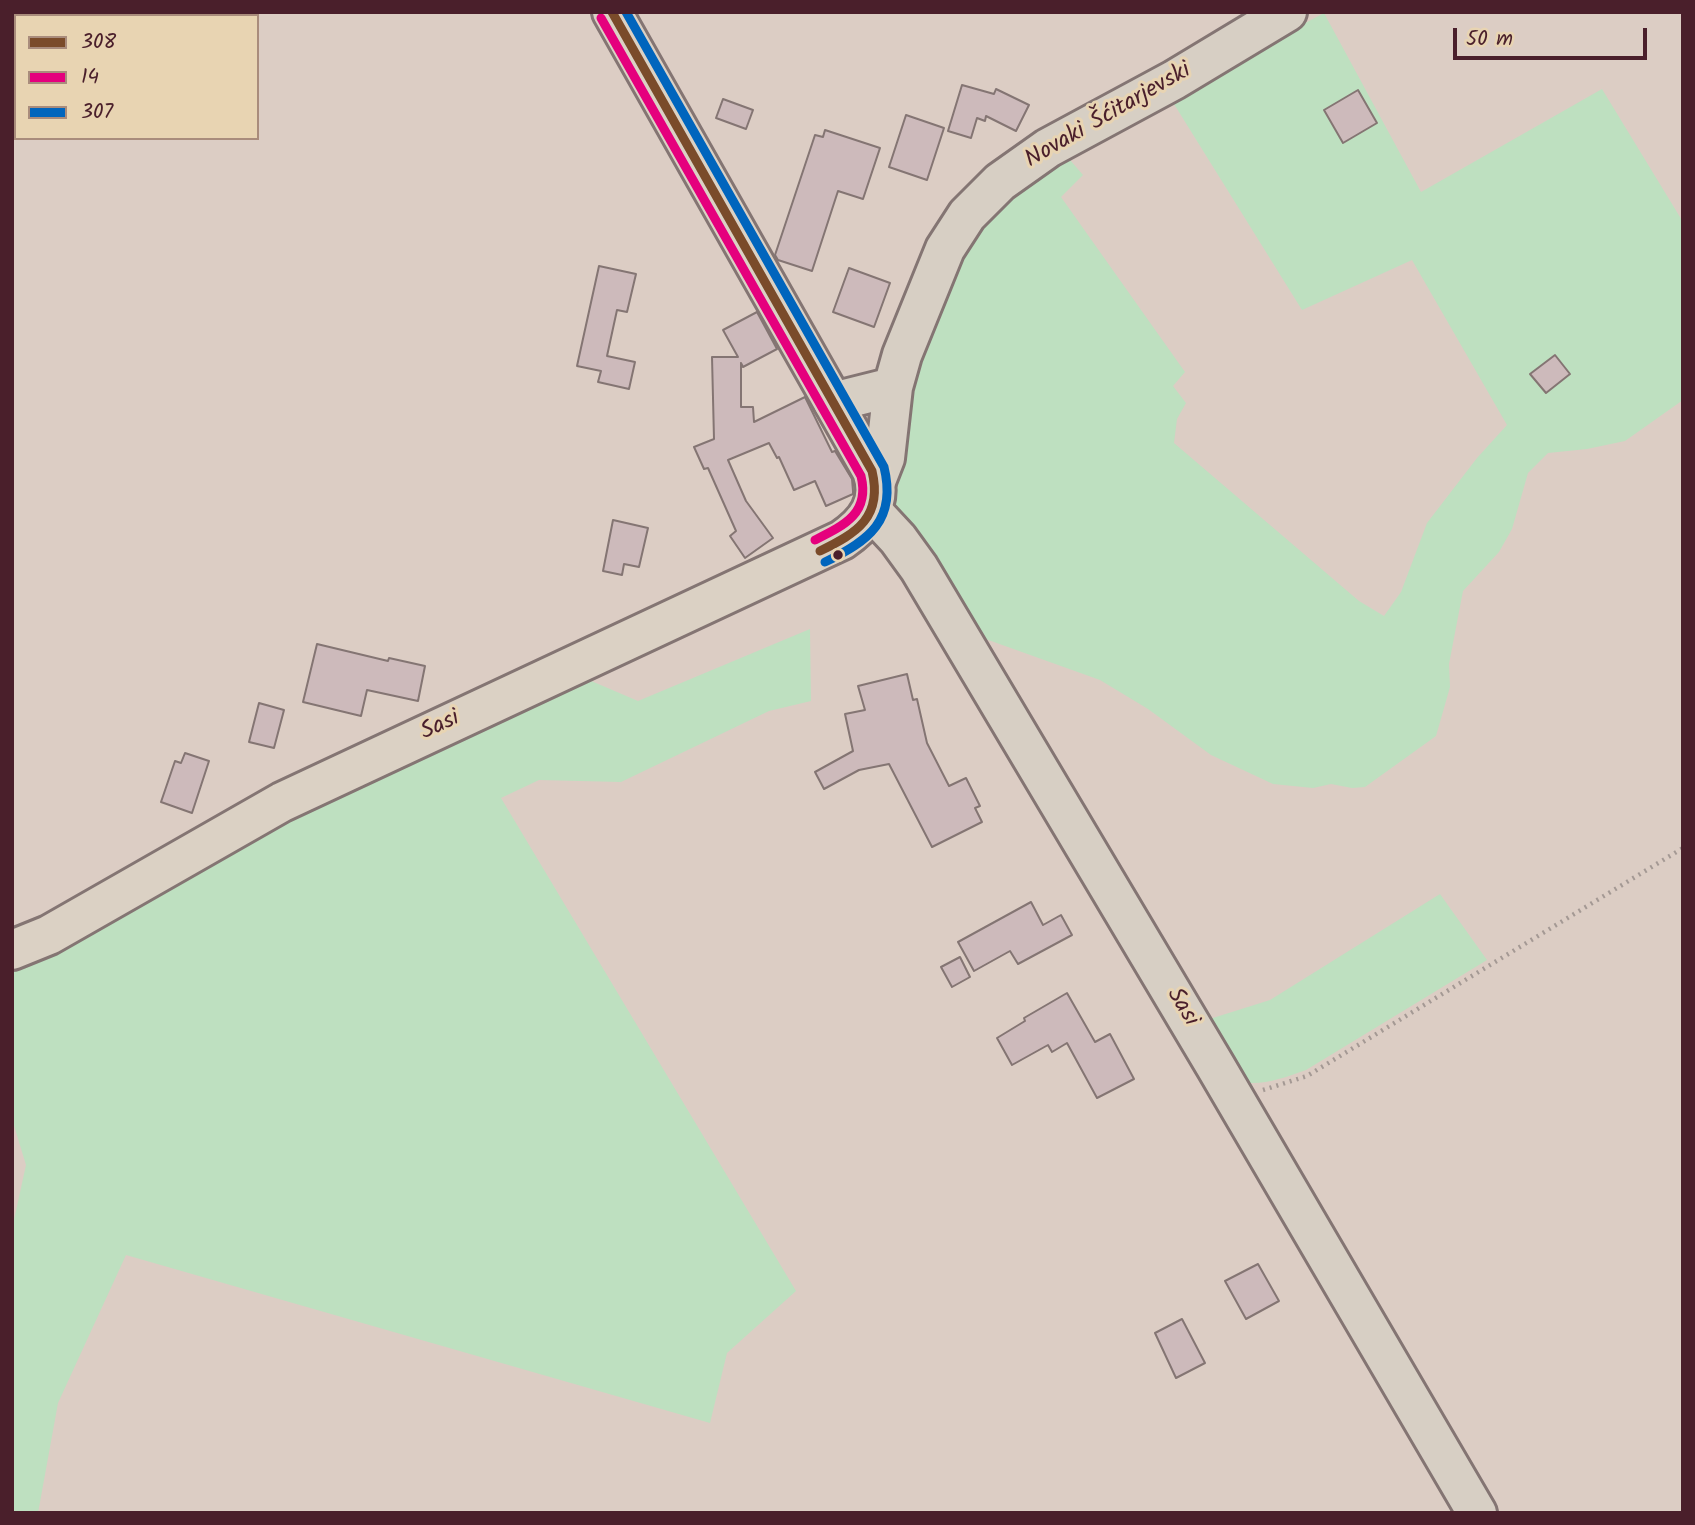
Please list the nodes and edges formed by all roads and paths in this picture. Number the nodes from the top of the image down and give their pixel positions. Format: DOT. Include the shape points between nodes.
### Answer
graph roads {
  1 [pos="612,12"];
  2 [pos="1287,12"];
  3 [pos="893,387"];
  4 [pos="833,402"];
  5 [pos="874,496"];
  6 [pos="1683,848"];
  7 [pos="12,950"];
  8 [pos="1230,1091"];
  9 [pos="1477,1513"];
  1 -- 4 [label="main road, Sasi"];
  2 -- 3 [label="street, Novaki Šćitarjevski" via="1048,148 1000,182 967,215 945,249 914,320"];
  3 -- 4 [label="street"];
  3 -- 5 [label="street, Novaki Šćitarjevski" via="885,458"];
  4 -- 5 [label="main road, Sasi"];
  5 -- 7 [label="main road, Sasi" via="858,530 842,540 282,802 49,935"];
  5 -- 8 [label="street, Sasi"];
  6 -- 8 [label="path" via="1307,1076 1255,1092"];
  8 -- 9 [label="street, Sasi"];
}
